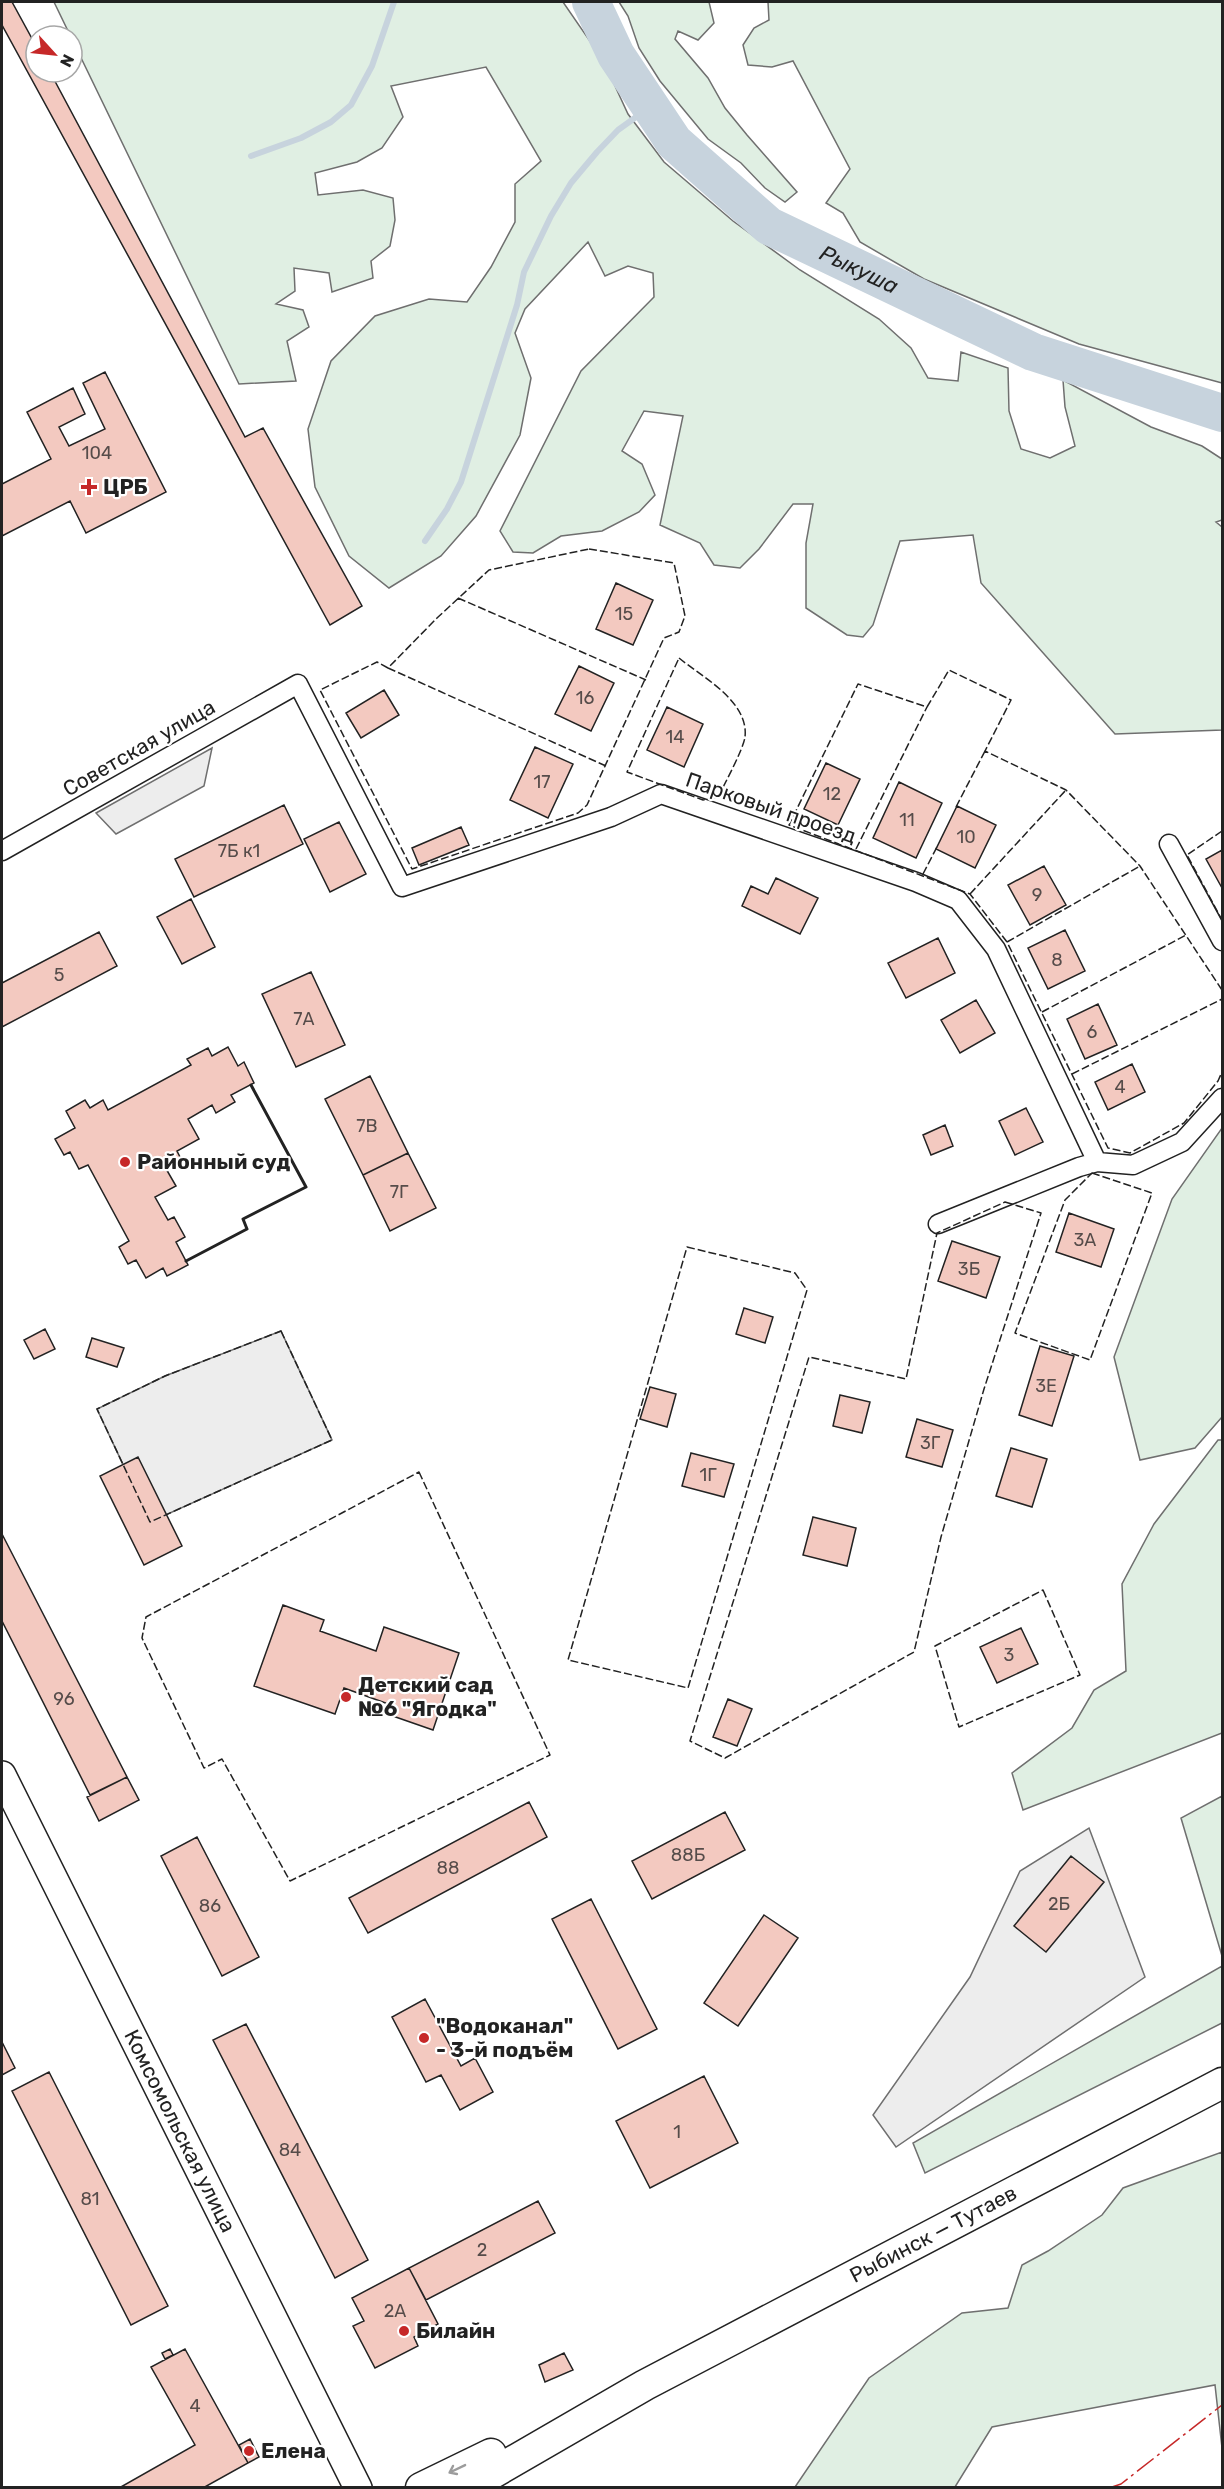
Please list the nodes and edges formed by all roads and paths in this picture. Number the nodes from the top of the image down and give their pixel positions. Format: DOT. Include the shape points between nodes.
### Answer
graph roads {
  1 [pos="297,684"];
  2 [pos="1169,844"];
  3 [pos="2,851"];
  4 [pos="1222,941"];
  5 [pos="1222,1098"];
  6 [pos="1097,1162"];
  7 [pos="938,1224"];
  8 [pos="2,1775"];
  9 [pos="1222,2083"];
  10 [pos="645,2385"];
  11 [pos="358,2487"];
  12 [pos="421,2487"];
  13 [pos="467,2487"];
  1 -- 3 [label="street, Советская улица"];
  1 -- 6 [label="street, Парковый проезд" via="402,887 611,817 661,794 958,900 996,949"];
  2 -- 4 [label="street"];
  5 -- 6 [label="street" via="1182,1142 1133,1165"];
  6 -- 7 [label="street"];
  8 -- 11 [label="main road, Комсомольская улица"];
  9 -- 10 [label="main road, Рыбинск — Тутаев"];
  10 -- 12 [label="main road, one-way"];
  10 -- 13 [label="main road"];
}
